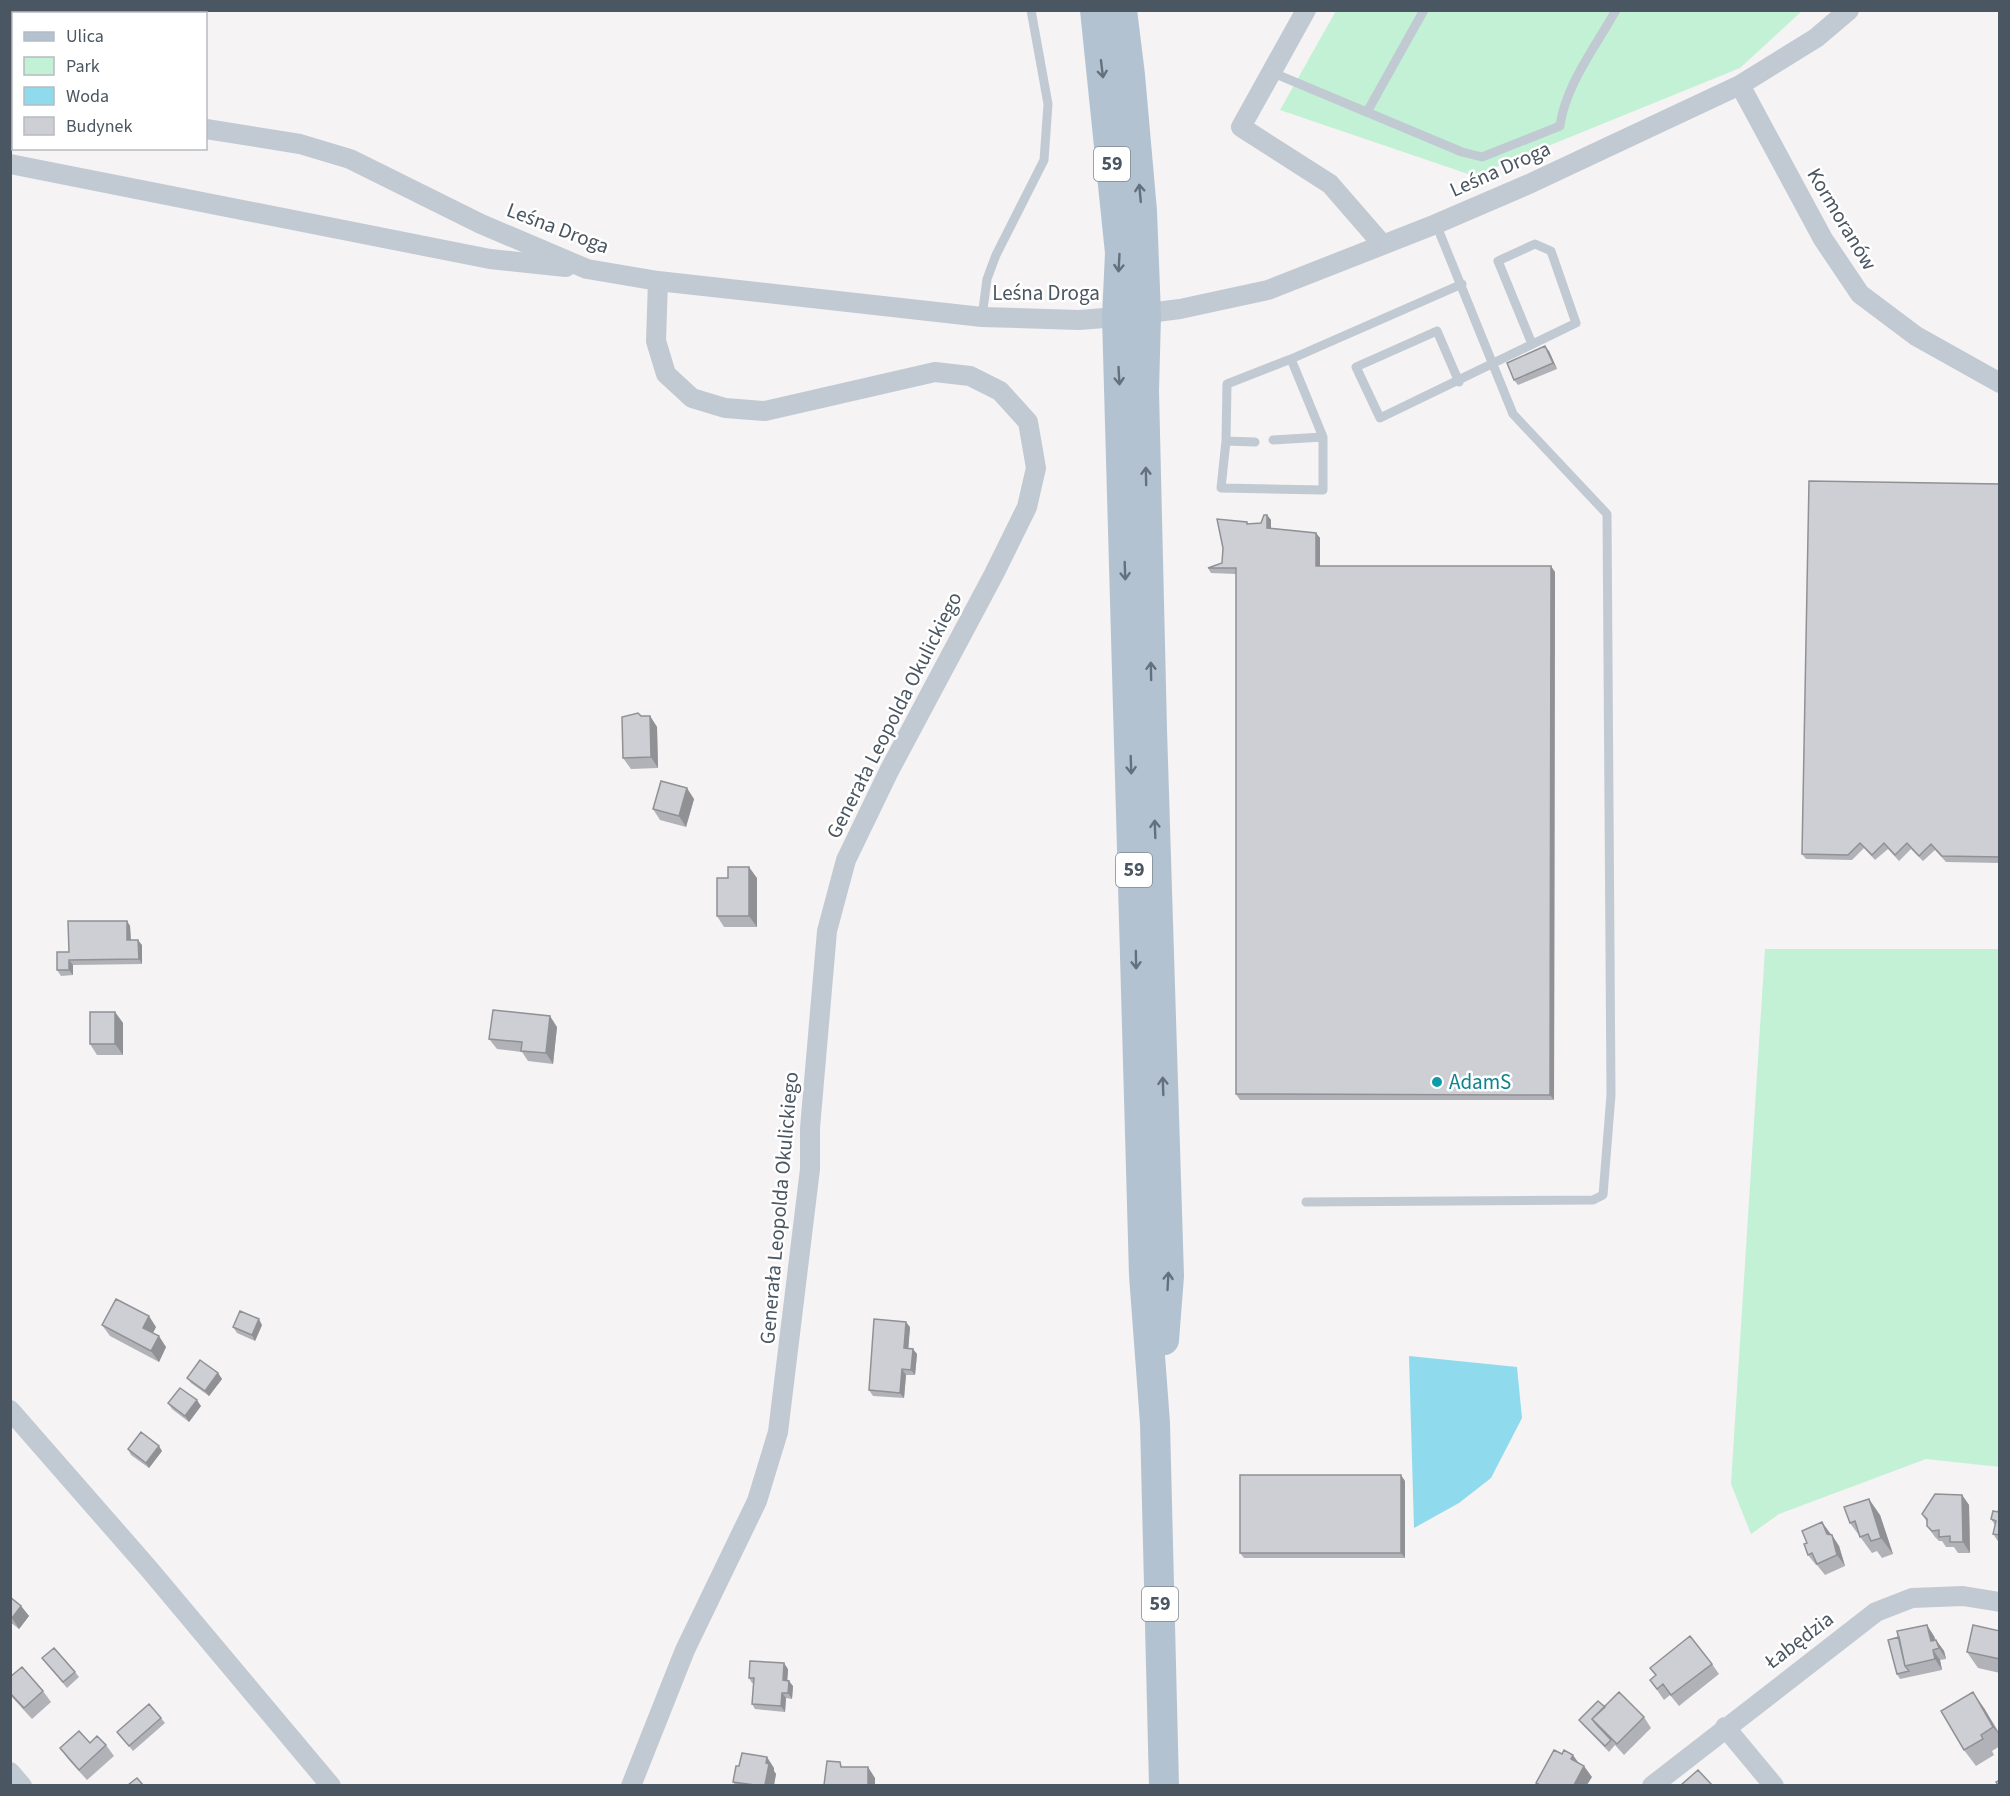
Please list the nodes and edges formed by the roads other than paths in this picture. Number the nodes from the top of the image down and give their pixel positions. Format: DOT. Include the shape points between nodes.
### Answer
graph roads {
  1 [pos="1031,10"];
  2 [pos="1095,10"];
  3 [pos="1122,10"];
  4 [pos="1306,10"];
  5 [pos="1424,10"];
  6 [pos="1616,10"];
  7 [pos="1849,10"];
  8 [pos="1271,72"];
  9 [pos="1740,85"];
  10 [pos="1367,112"];
  11 [pos="207,129"];
  12 [pos="10,164"];
  13 [pos="1436,224"];
  14 [pos="1383,245"];
  15 [pos="587,269"];
  16 [pos="658,281"];
  17 [pos="1462,284"];
  18 [pos="1131,316"];
  19 [pos="982,317"];
  20 [pos="1532,344"];
  21 [pos="1291,359"];
  22 [pos="1493,365"];
  23 [pos="1459,381"];
  24 [pos="2000,383"];
  25 [pos="1323,437"];
  26 [pos="1273,440"];
  27 [pos="1226,441"];
  28 [pos="1255,442"];
  29 [pos="1306,1202"];
  30 [pos="10,1410"];
  31 [pos="2000,1602"];
  32 [pos="1725,1727"];
  33 [pos="10,1772"];
  34 [pos="22,1785"];
  35 [pos="331,1785"];
  36 [pos="631,1785"];
  37 [pos="1164,1785"];
  38 [pos="1652,1785"];
  39 [pos="1774,1785"];
  1 -- 19 [label="lane" via="1048,104 1044,160 996,255 987,279"];
  2 -- 18 [label="main road, 59, one-way" via="1120,253"];
  18 -- 3 [label="main road, 59, one-way" via="1142,211"];
  4 -- 8 [label="street"];
  5 -- 10 [label="lane"];
  6 -- 10 [label="lane" via="1577,80 1560,126 1482,157"];
  7 -- 9 [label="street, Leśna Droga" via="1816,38"];
  8 -- 10 [label="lane"];
  8 -- 14 [label="street" via="1241,128 1330,184"];
  9 -- 13 [label="street, Leśna Droga"];
  9 -- 24 [label="street, Kormoranów" via="1823,239 1860,294 1916,336"];
  11 -- 15 [label="street, Leśna Droga" via="300,144 350,159 460,214"];
  12 -- 15 [label="street" via="490,259"];
  13 -- 14 [label="street, Leśna Droga"];
  13 -- 17 [label="lane"];
  14 -- 18 [label="street, Leśna Droga" via="1268,290"];
  15 -- 16 [label="street, Leśna Droga"];
  16 -- 19 [label="street, Leśna Droga"];
  16 -- 36 [label="street, Generała Leopolda Okulickiego" via="656,341 666,374 692,398 725,408 765,411 935,372 970,376 1000,391 1028,422 1036,468 1022,516 846,860 827,931 810,1169 778,1432 757,1501 685,1650"];
  17 -- 21 [label="lane"];
  17 -- 22 [label="lane"];
  18 -- 19 [label="street, Leśna Droga" via="1078,320"];
  18 -- 37 [label="main road, 59" via="1144,391 1169,1276 1155,1423"];
  20 -- 20 [label="lane" via="1576,323 1551,251 1535,244 1498,261"];
  20 -- 22 [label="lane"];
  21 -- 25 [label="lane"];
  21 -- 27 [label="lane" via="1227,384"];
  22 -- 23 [label="lane"];
  22 -- 29 [label="lane" via="1513,414 1607,514 1611,1095 1603,1194 1593,1200"];
  23 -- 23 [label="lane" via="1380,418 1356,367 1437,331"];
  25 -- 26 [label="lane"];
  25 -- 27 [label="lane" via="1323,490 1221,488"];
  27 -- 28 [label="lane"];
  30 -- 35 [label="street"];
  31 -- 32 [label="street, Łabędzia" via="1962,1596 1912,1598 1876,1612"];
  32 -- 38 [label="street, Łabędzia"];
  32 -- 39 [label="street"];
  33 -- 34 [label="street"];
}
